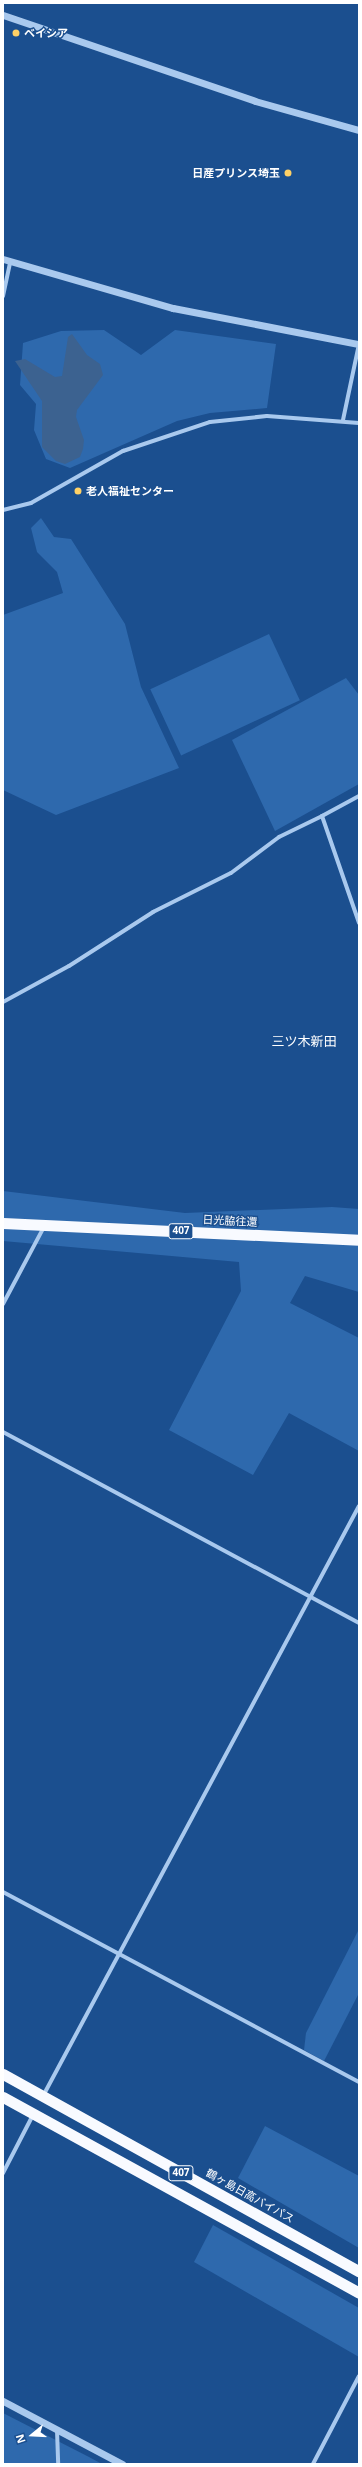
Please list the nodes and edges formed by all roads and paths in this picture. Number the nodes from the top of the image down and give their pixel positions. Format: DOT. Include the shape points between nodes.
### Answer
graph roads {
  1 [pos="3,15"];
  2 [pos="359,130"];
  3 [pos="3,259"];
  4 [pos="10,262"];
  5 [pos="3,296"];
  6 [pos="359,344"];
  7 [pos="343,420"];
  8 [pos="359,423"];
  9 [pos="3,510"];
  10 [pos="359,796"];
  11 [pos="322,816"];
  12 [pos="359,923"];
  13 [pos="3,1002"];
  14 [pos="3,1223"];
  15 [pos="46,1225"];
  16 [pos="359,1240"];
  17 [pos="3,1304"];
  18 [pos="3,1432"];
  19 [pos="359,1506"];
  20 [pos="311,1597"];
  21 [pos="359,1623"];
  22 [pos="3,1892"];
  23 [pos="119,1954"];
  24 [pos="3,2074"];
  25 [pos="359,2082"];
  26 [pos="42,2096"];
  27 [pos="3,2097"];
  28 [pos="34,2114"];
  29 [pos="3,2173"];
  30 [pos="359,2271"];
  31 [pos="359,2293"];
  32 [pos="359,2376"];
  33 [pos="3,2401"];
  34 [pos="57,2430"];
  35 [pos="58,2464"];
  36 [pos="122,2464"];
  37 [pos="313,2464"];
  1 -- 2 [label="street" via="255,101"];
  3 -- 4 [label="street"];
  4 -- 5 [label="street"];
  4 -- 6 [label="street" via="173,308"];
  6 -- 7 [label="street"];
  7 -- 8 [label="street"];
  7 -- 9 [label="street" via="267,416 210,422 123,451 31,503"];
  10 -- 11 [label="street"];
  11 -- 12 [label="street"];
  11 -- 13 [label="street" via="279,837 231,873 153,912 69,966"];
  14 -- 15 [label="highway, 日光脇往還 / 407"];
  15 -- 16 [label="highway, 日光脇往還 / 407"];
  15 -- 17 [label="street"];
  18 -- 20 [label="street"];
  19 -- 20 [label="street"];
  20 -- 21 [label="street"];
  20 -- 23 [label="street"];
  22 -- 23 [label="street"];
  23 -- 25 [label="street"];
  23 -- 26 [label="street"];
  24 -- 26 [label="highway, 鶴ヶ島日高バイパス / 407"];
  26 -- 30 [label="highway, 鶴ヶ島日高バイパス / 407"];
  27 -- 28 [label="highway, 407"];
  28 -- 29 [label="street"];
  28 -- 31 [label="highway, 407"];
  32 -- 37 [label="street"];
  33 -- 34 [label="street"];
  34 -- 35 [label="street"];
  34 -- 36 [label="street"];
}
